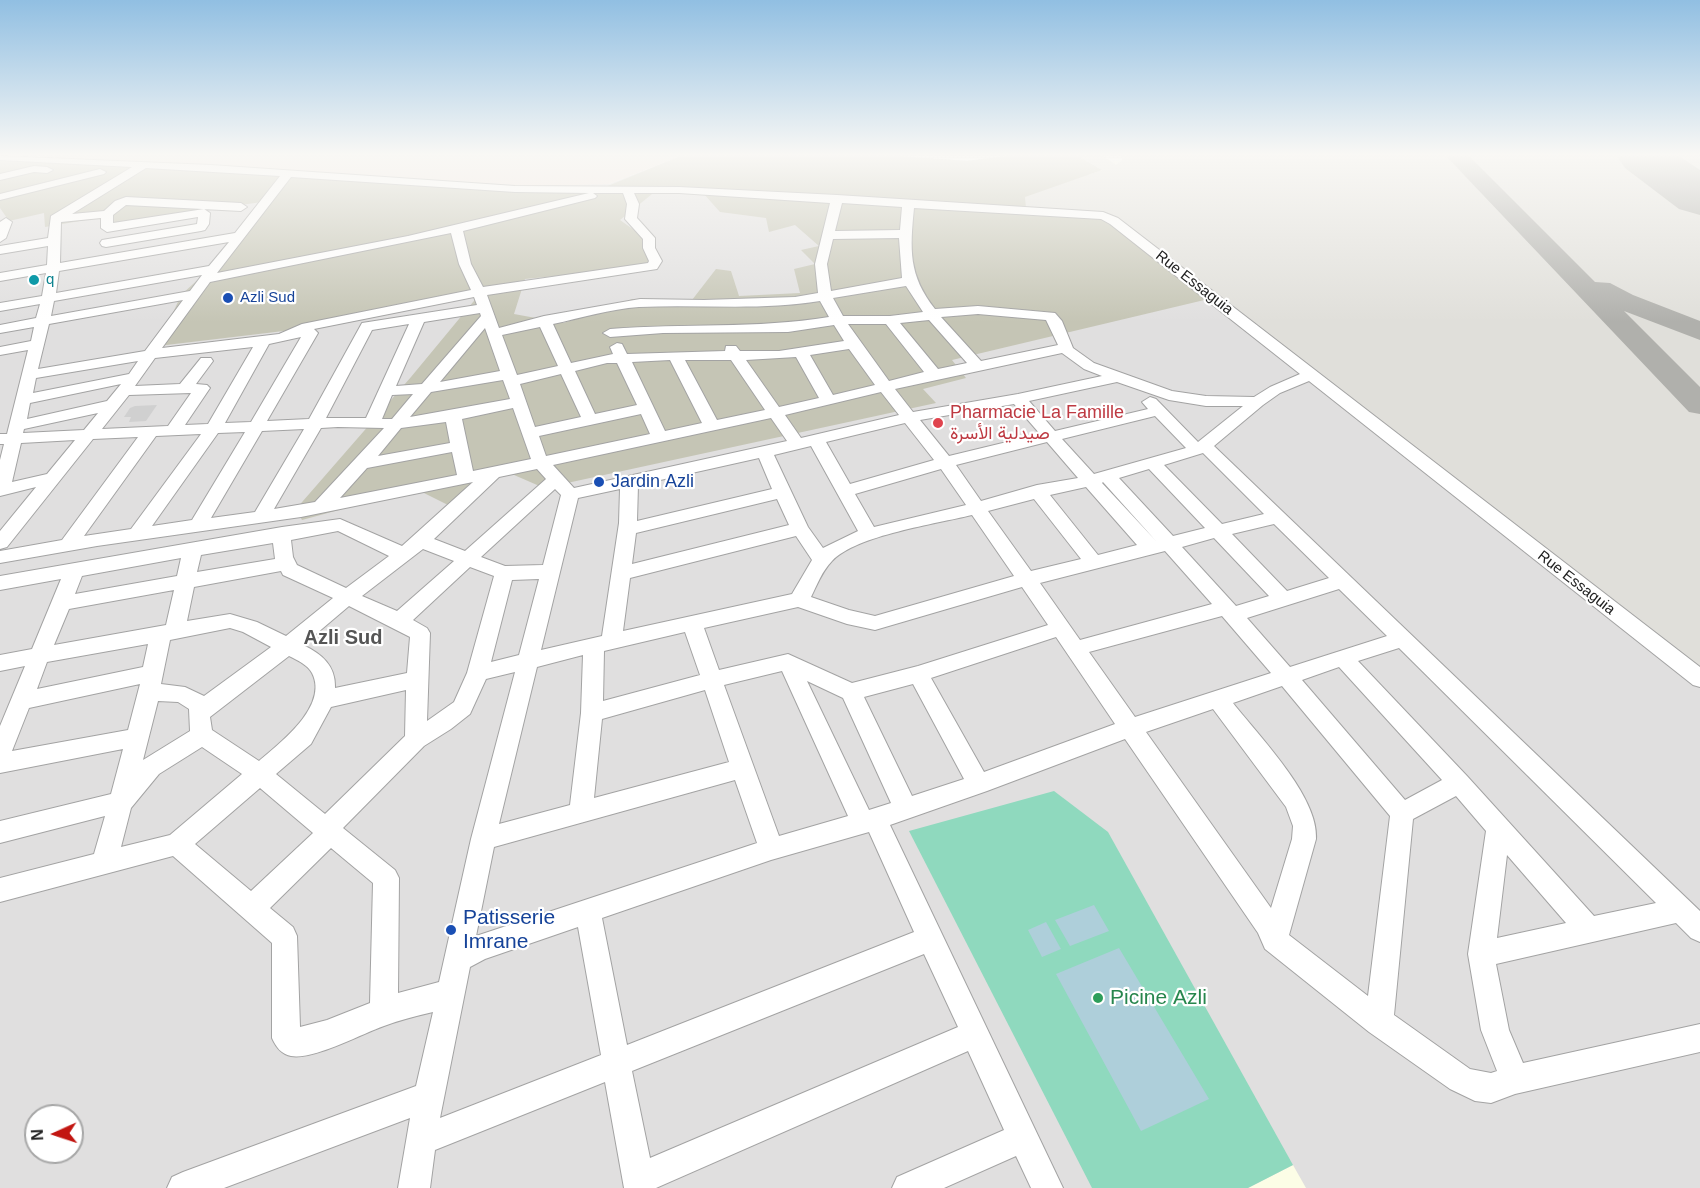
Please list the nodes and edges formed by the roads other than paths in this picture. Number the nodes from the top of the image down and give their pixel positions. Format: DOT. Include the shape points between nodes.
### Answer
graph roads {
  1 [pos="67,211"];
  2 [pos="111,211"];
  3 [pos="214,211"];
  4 [pos="258,211"];
  5 [pos="530,211"];
  6 [pos="632,211"];
  7 [pos="834,211"];
  8 [pos="908,211"];
  9 [pos="1015,211"];
  10 [pos="204,213"];
  11 [pos="108,214"];
  12 [pos="55,219"];
  13 [pos="6,222"];
  14 [pos="107,228"];
  15 [pos="456,229"];
  16 [pos="906,234"];
  17 [pos="828,235"];
  18 [pos="238,236"];
  19 [pos="0,238"];
  20 [pos="54,241"];
  21 [pos="106,243"];
  22 [pos="0,250"];
  23 [pos="104,259"];
  24 [pos="53,268"];
  25 [pos="211,274"];
  26 [pos="0,277"];
  27 [pos="909,281"];
  28 [pos="194,294"];
  29 [pos="825,297"];
  30 [pos="48,299"];
  31 [pos="704,304"];
  32 [pos="484,306"];
  33 [pos="0,307"];
  34 [pos="596,309"];
  35 [pos="933,314"];
  36 [pos="419,318"];
  37 [pos="544,320"];
  38 [pos="838,320"];
  39 [pos="890,320"];
  40 [pos="42,321"];
  41 [pos="367,326"];
  42 [pos="717,328"];
  43 [pos="0,329"];
  44 [pos="311,333"];
  45 [pos="494,333"];
  46 [pos="610,333"];
  47 [pos="283,338"];
  48 [pos="264,341"];
  49 [pos="36,344"];
  50 [pos="853,344"];
  51 [pos="1066,348"];
  52 [pos="0,351"];
  53 [pos="801,352"];
  54 [pos="151,354"];
  55 [pos="675,356"];
  56 [pos="736,356"];
  57 [pos="622,358"];
  58 [pos="206,361"];
  59 [pos="978,366"];
  60 [pos="566,367"];
  61 [pos="30,375"];
  62 [pos="932,375"];
  63 [pos="1311,375"];
  64 [pos="134,377"];
  65 [pos="509,378"];
  66 [pos="1124,380"];
  67 [pos="885,387"];
  68 [pos="185,388"];
  69 [pos="425,390"];
  70 [pos="124,391"];
  71 [pos="387,391"];
  72 [pos="1018,399"];
  73 [pos="23,400"];
  74 [pos="828,401"];
  75 [pos="518,402"];
  76 [pos="1257,402"];
  77 [pos="111,405"];
  78 [pos="645,408"];
  79 [pos="1158,411"];
  80 [pos="775,412"];
  81 [pos="453,416"];
  82 [pos="910,417"];
  83 [pos="590,420"];
  84 [pos="373,422"];
  85 [pos="314,424"];
  86 [pos="396,424"];
  87 [pos="712,426"];
  88 [pos="254,427"];
  89 [pos="213,429"];
  90 [pos="173,430"];
  91 [pos="151,431"];
  92 [pos="530,433"];
  93 [pos="9,434"];
  94 [pos="87,435"];
  95 [pos="659,436"];
  96 [pos="1051,436"];
  97 [pos="816,439"];
  98 [pos="796,443"];
  99 [pos="459,446"];
  100 [pos="1201,448"];
  101 [pos="764,452"];
  102 [pos="540,462"];
  103 [pos="945,462"];
  104 [pos="1153,463"];
  105 [pos="362,464"];
  106 [pos="493,474"];
  107 [pos="1098,477"];
  108 [pos="52,478"];
  109 [pos="466,479"];
  110 [pos="556,479"];
  111 [pos="629,482"];
  112 [pos="1,490"];
  113 [pos="846,490"];
  114 [pos="1037,491"];
  115 [pos="782,492"];
  116 [pos="570,494"];
  117 [pos="976,506"];
  118 [pos="321,507"];
  119 [pos="25,511"];
  120 [pos="0,516"];
  121 [pos="261,516"];
  122 [pos="1276,517"];
  123 [pos="198,525"];
  124 [pos="627,529"];
  125 [pos="800,529"];
  126 [pos="1218,531"];
  127 [pos="282,533"];
  128 [pos="869,534"];
  129 [pos="136,535"];
  130 [pos="421,541"];
  131 [pos="0,543"];
  132 [pos="68,545"];
  133 [pos="1159,545"];
  134 [pos="193,549"];
  135 [pos="404,555"];
  136 [pos="0,557"];
  137 [pos="467,560"];
  138 [pos="822,561"];
  139 [pos="1094,562"];
  140 [pos="285,564"];
  141 [pos="74,571"];
  142 [pos="550,572"];
  143 [pos="504,573"];
  144 [pos="622,573"];
  145 [pos="1027,579"];
  146 [pos="186,580"];
  147 [pos="1342,581"];
  148 [pos="0,583"];
  149 [pos="347,597"];
  150 [pos="1283,599"];
  151 [pos="799,600"];
  152 [pos="61,603"];
  153 [pos="1228,611"];
  154 [pos="399,621"];
  155 [pos="692,623"];
  156 [pos="1061,628"];
  157 [pos="168,631"];
  158 [pos="1401,639"];
  159 [pos="602,644"];
  160 [pos="288,646"];
  161 [pos="1075,649"];
  162 [pos="39,656"];
  163 [pos="1344,659"];
  164 [pos="528,662"];
  165 [pos="788,662"];
  166 [pos="0,663"];
  167 [pos="478,673"];
  168 [pos="918,674"];
  169 [pos="1286,675"];
  170 [pos="417,679"];
  171 [pos="1700,679"];
  172 [pos="711,680"];
  173 [pos="150,683"];
  174 [pos="851,692"];
  175 [pos="1217,698"];
  176 [pos="322,700"];
  177 [pos="22,701"];
  178 [pos="202,709"];
  179 [pos="592,713"];
  180 [pos="1129,728"];
  181 [pos="202,735"];
  182 [pos="139,737"];
  183 [pos="416,740"];
  184 [pos="0,753"];
  185 [pos="0,763"];
  186 [pos="742,768"];
  187 [pos="260,774"];
  188 [pos="1459,783"];
  189 [pos="979,784"];
  190 [pos="122,801"];
  191 [pos="906,808"];
  192 [pos="581,812"];
  193 [pos="1402,813"];
  194 [pos="869,821"];
  195 [pos="1499,828"];
  196 [pos="329,830"];
  197 [pos="0,832"];
  198 [pos="483,839"];
  199 [pos="177,844"];
  200 [pos="771,849"];
  201 [pos="104,864"];
  202 [pos="0,890"];
  203 [pos="252,908"];
  204 [pos="1681,910"];
  205 [pos="588,912"];
  206 [pos="1700,930"];
  207 [pos="1590,931"];
  208 [pos="931,938"];
  209 [pos="1274,940"];
  210 [pos="1481,954"];
  211 [pos="458,959"];
  212 [pos="450,993"];
  213 [pos="384,1012"];
  214 [pos="1379,1022"];
  215 [pos="974,1034"];
  216 [pos="1700,1038"];
  217 [pos="618,1064"];
  218 [pos="1515,1078"];
  219 [pos="429,1095"];
  220 [pos="1023,1137"];
  221 [pos="421,1141"];
  222 [pos="639,1183"];
  223 [pos="191,1187"];
  224 [pos="414,1188"];
  225 [pos="908,1188"];
  226 [pos="1047,1188"];
  1 -- 12 [label="street"];
  2 -- 11 [label="street"];
  3 -- 10 [label="street"];
  4 -- 18 [label="street"];
  5 -- 15 [label="street"];
  6 -- 32 [label="street" via="631,219 649,238 655,264 524,284"];
  7 -- 17 [label="street"];
  8 -- 16 [label="street"];
  9 -- 63 [label="street, Rue Essaguia" via="1109,218"];
  10 -- 14 [label="street"];
  10 -- 21 [label="street" via="203,224 198,228"];
  11 -- 12 [label="street"];
  11 -- 14 [label="street"];
  12 -- 20 [label="street"];
  13 -- 19 [label="street"];
  14 -- 21 [label="street"];
  15 -- 25 [label="street"];
  15 -- 32 [label="street" via="465,264"];
  16 -- 17 [label="street"];
  16 -- 27 [label="street"];
  17 -- 29 [label="street" via="821,264"];
  18 -- 23 [label="street"];
  18 -- 25 [label="street"];
  20 -- 22 [label="street"];
  20 -- 24 [label="street"];
  21 -- 23 [label="street"];
  23 -- 24 [label="street"];
  24 -- 26 [label="street"];
  24 -- 30 [label="street"];
  25 -- 28 [label="street"];
  25 -- 30 [label="street"];
  27 -- 29 [label="street"];
  27 -- 35 [label="street"];
  28 -- 40 [label="street"];
  28 -- 54 [label="street"];
  29 -- 31 [label="street" via="759,304"];
  29 -- 38 [label="street"];
  30 -- 33 [label="street"];
  30 -- 40 [label="street"];
  31 -- 34 [label="street" via="640,303"];
  31 -- 42 [label="street"];
  32 -- 36 [label="street"];
  32 -- 45 [label="street"];
  32 -- 47 [label="street" via="377,311 302,328"];
  32 -- 69 [label="street"];
  34 -- 37 [label="street"];
  34 -- 46 [label="street"];
  35 -- 39 [label="street"];
  35 -- 51 [label="street" via="978,310 1050,316"];
  35 -- 59 [label="street"];
  36 -- 41 [label="street"];
  36 -- 71 [label="street"];
  37 -- 45 [label="street"];
  37 -- 60 [label="street"];
  38 -- 39 [label="street"];
  38 -- 42 [label="street" via="788,328"];
  38 -- 50 [label="street"];
  39 -- 62 [label="street"];
  40 -- 43 [label="street"];
  40 -- 49 [label="street"];
  41 -- 44 [label="street"];
  41 -- 85 [label="street"];
  42 -- 46 [label="street"];
  42 -- 56 [label="street"];
  44 -- 47 [label="street"];
  44 -- 88 [label="street"];
  45 -- 65 [label="street"];
  46 -- 57 [label="street"];
  47 -- 48 [label="street"];
  48 -- 54 [label="street"];
  48 -- 89 [label="street"];
  49 -- 52 [label="street"];
  49 -- 61 [label="street"];
  50 -- 53 [label="street"];
  50 -- 67 [label="street"];
  51 -- 59 [label="street"];
  51 -- 66 [label="street" via="1089,366"];
  53 -- 56 [label="street"];
  53 -- 74 [label="street"];
  54 -- 61 [label="street"];
  54 -- 64 [label="street"];
  55 -- 56 [label="street"];
  55 -- 57 [label="street"];
  55 -- 87 [label="street"];
  56 -- 80 [label="street"];
  57 -- 60 [label="street"];
  57 -- 78 [label="street"];
  58 -- 68 [label="street"];
  59 -- 62 [label="street"];
  60 -- 65 [label="street"];
  60 -- 83 [label="street"];
  61 -- 73 [label="street"];
  62 -- 67 [label="street"];
  63 -- 76 [label="street"];
  63 -- 171 [label="street, Rue Essaguia"];
  64 -- 70 [label="street"];
  64 -- 73 [label="street"];
  65 -- 69 [label="street"];
  65 -- 75 [label="street"];
  66 -- 72 [label="street"];
  66 -- 76 [label="street" via="1187,399"];
  66 -- 79 [label="street"];
  67 -- 74 [label="street"];
  67 -- 82 [label="street"];
  68 -- 70 [label="street"];
  68 -- 90 [label="street" via="202,389"];
  69 -- 71 [label="street"];
  69 -- 86 [label="street"];
  70 -- 77 [label="street"];
  71 -- 84 [label="street"];
  72 -- 82 [label="street"];
  72 -- 96 [label="street"];
  73 -- 93 [label="street"];
  74 -- 80 [label="street"];
  75 -- 81 [label="street"];
  75 -- 92 [label="street"];
  76 -- 100 [label="street"];
  77 -- 93 [label="street"];
  77 -- 94 [label="street"];
  78 -- 83 [label="street"];
  78 -- 95 [label="street"];
  79 -- 96 [label="street"];
  79 -- 100 [label="street"];
  80 -- 87 [label="street"];
  80 -- 98 [label="street"];
  81 -- 86 [label="street"];
  81 -- 99 [label="street"];
  82 -- 97 [label="street"];
  82 -- 103 [label="street"];
  83 -- 92 [label="street"];
  84 -- 85 [label="street"];
  84 -- 86 [label="street"];
  85 -- 88 [label="street"];
  85 -- 121 [label="street"];
  86 -- 105 [label="street"];
  87 -- 95 [label="street"];
  88 -- 89 [label="street"];
  88 -- 123 [label="street"];
  89 -- 90 [label="street"];
  89 -- 129 [label="street"];
  90 -- 91 [label="street"];
  91 -- 94 [label="street"];
  91 -- 132 [label="street"];
  92 -- 102 [label="street"];
  93 -- 94 [label="street"];
  93 -- 112 [label="street"];
  94 -- 108 [label="street"];
  95 -- 102 [label="street"];
  96 -- 103 [label="street"];
  96 -- 107 [label="street"];
  97 -- 98 [label="street"];
  97 -- 113 [label="street"];
  98 -- 101 [label="street"];
  99 -- 105 [label="street"];
  99 -- 109 [label="street"];
  100 -- 104 [label="street"];
  100 -- 122 [label="street"];
  101 -- 111 [label="street"];
  101 -- 115 [label="street"];
  102 -- 106 [label="street"];
  102 -- 110 [label="street"];
  103 -- 113 [label="street"];
  103 -- 117 [label="street"];
  104 -- 107 [label="street"];
  104 -- 126 [label="street"];
  105 -- 118 [label="street"];
  106 -- 109 [label="street"];
  106 -- 130 [label="street"];
  107 -- 114 [label="street"];
  107 -- 133 [label="street"];
  108 -- 112 [label="street"];
  108 -- 119 [label="street"];
  109 -- 118 [label="street"];
  110 -- 116 [label="street"];
  110 -- 137 [label="street"];
  111 -- 116 [label="street"];
  111 -- 124 [label="street"];
  113 -- 128 [label="street"];
  114 -- 117 [label="street"];
  114 -- 139 [label="street"];
  115 -- 124 [label="street"];
  115 -- 125 [label="street"];
  116 -- 142 [label="street"];
  117 -- 128 [label="street"];
  117 -- 145 [label="street"];
  118 -- 121 [label="street"];
  119 -- 120 [label="street"];
  119 -- 131 [label="street"];
  121 -- 123 [label="street"];
  122 -- 126 [label="street"];
  122 -- 147 [label="street"];
  123 -- 129 [label="street"];
  124 -- 144 [label="street"];
  125 -- 138 [label="street"];
  125 -- 144 [label="street"];
  126 -- 133 [label="street"];
  126 -- 150 [label="street"];
  127 -- 134 [label="street"];
  127 -- 135 [label="street" via="345,525"];
  127 -- 140 [label="street"];
  128 -- 138 [label="street" via="837,547"];
  129 -- 132 [label="street"];
  130 -- 135 [label="street"];
  130 -- 137 [label="street"];
  132 -- 136 [label="street"];
  133 -- 139 [label="street"];
  133 -- 153 [label="street"];
  134 -- 141 [label="street"];
  134 -- 146 [label="street"];
  135 -- 149 [label="street"];
  137 -- 143 [label="street"];
  137 -- 154 [label="street"];
  138 -- 151 [label="street"];
  139 -- 145 [label="street"];
  140 -- 146 [label="street"];
  140 -- 149 [label="street"];
  141 -- 148 [label="street"];
  141 -- 152 [label="street"];
  142 -- 143 [label="street"];
  142 -- 164 [label="street"];
  143 -- 167 [label="street"];
  144 -- 159 [label="street"];
  145 -- 151 [label="street" via="875,623"];
  145 -- 156 [label="street"];
  146 -- 152 [label="street"];
  146 -- 157 [label="street"];
  147 -- 150 [label="street"];
  147 -- 158 [label="street"];
  149 -- 154 [label="street"];
  149 -- 160 [label="street"];
  150 -- 153 [label="street"];
  151 -- 155 [label="street"];
  152 -- 162 [label="street"];
  153 -- 161 [label="street" via="1143,628"];
  153 -- 169 [label="street"];
  154 -- 170 [label="street" via="420,633"];
  155 -- 159 [label="street"];
  155 -- 172 [label="street"];
  156 -- 161 [label="street"];
  156 -- 168 [label="street"];
  157 -- 160 [label="street" via="214,622 242,623"];
  157 -- 162 [label="street"];
  157 -- 173 [label="street"];
  158 -- 163 [label="street"];
  158 -- 204 [label="street"];
  159 -- 164 [label="street"];
  159 -- 179 [label="street"];
  160 -- 176 [label="street" via="319,665 325,678"];
  160 -- 178 [label="street"];
  161 -- 180 [label="street"];
  162 -- 166 [label="street"];
  162 -- 177 [label="street"];
  163 -- 169 [label="street"];
  163 -- 188 [label="street"];
  164 -- 167 [label="street"];
  164 -- 198 [label="street"];
  165 -- 172 [label="street"];
  165 -- 174 [label="street"];
  165 -- 194 [label="street"];
  167 -- 183 [label="street" via="462,708"];
  168 -- 174 [label="street"];
  168 -- 189 [label="street"];
  169 -- 175 [label="street"];
  169 -- 193 [label="street"];
  170 -- 176 [label="street"];
  170 -- 183 [label="street"];
  172 -- 179 [label="street"];
  172 -- 186 [label="street"];
  173 -- 177 [label="street"];
  173 -- 178 [label="street" via="196,700"];
  173 -- 182 [label="street"];
  174 -- 191 [label="street"];
  175 -- 180 [label="street"];
  175 -- 209 [label="street" via="1296,802 1305,826"];
  176 -- 187 [label="street" via="317,718 303,737"];
  177 -- 184 [label="street"];
  178 -- 181 [label="street"];
  179 -- 192 [label="street"];
  180 -- 189 [label="street"];
  180 -- 209 [label="street" via="1267,924"];
  181 -- 187 [label="street"];
  181 -- 190 [label="street" via="152,767"];
  182 -- 185 [label="street"];
  182 -- 190 [label="street"];
  183 -- 196 [label="street"];
  186 -- 192 [label="street"];
  186 -- 200 [label="street"];
  187 -- 196 [label="street"];
  187 -- 199 [label="street"];
  188 -- 193 [label="street"];
  188 -- 195 [label="street"];
  189 -- 191 [label="street"];
  190 -- 197 [label="street"];
  190 -- 201 [label="street"];
  191 -- 194 [label="street"];
  192 -- 198 [label="street"];
  193 -- 214 [label="street"];
  194 -- 200 [label="street"];
  194 -- 208 [label="street"];
  195 -- 207 [label="street"];
  195 -- 210 [label="street"];
  196 -- 203 [label="street"];
  196 -- 213 [label="street" via="386,878"];
  198 -- 211 [label="street"];
  199 -- 201 [label="street"];
  199 -- 203 [label="street"];
  200 -- 205 [label="street"];
  201 -- 202 [label="street"];
  203 -- 213 [label="street" via="284,936 286,1038 292,1042 309,1041"];
  204 -- 206 [label="street"];
  204 -- 207 [label="street"];
  205 -- 211 [label="street" via="478,948"];
  205 -- 217 [label="street"];
  207 -- 210 [label="street"];
  208 -- 215 [label="street"];
  208 -- 217 [label="street"];
  209 -- 214 [label="street"];
  210 -- 218 [label="street" via="1495,1030"];
  211 -- 212 [label="street"];
  212 -- 213 [label="street"];
  212 -- 219 [label="street"];
  214 -- 218 [label="street" via="1475,1086 1491,1088"];
  215 -- 220 [label="street"];
  215 -- 222 [label="street"];
  216 -- 218 [label="street"];
  217 -- 221 [label="street"];
  217 -- 222 [label="street"];
  219 -- 221 [label="street"];
  219 -- 223 [label="street"];
  220 -- 225 [label="street"];
  220 -- 226 [label="street"];
  221 -- 224 [label="street"];
}
